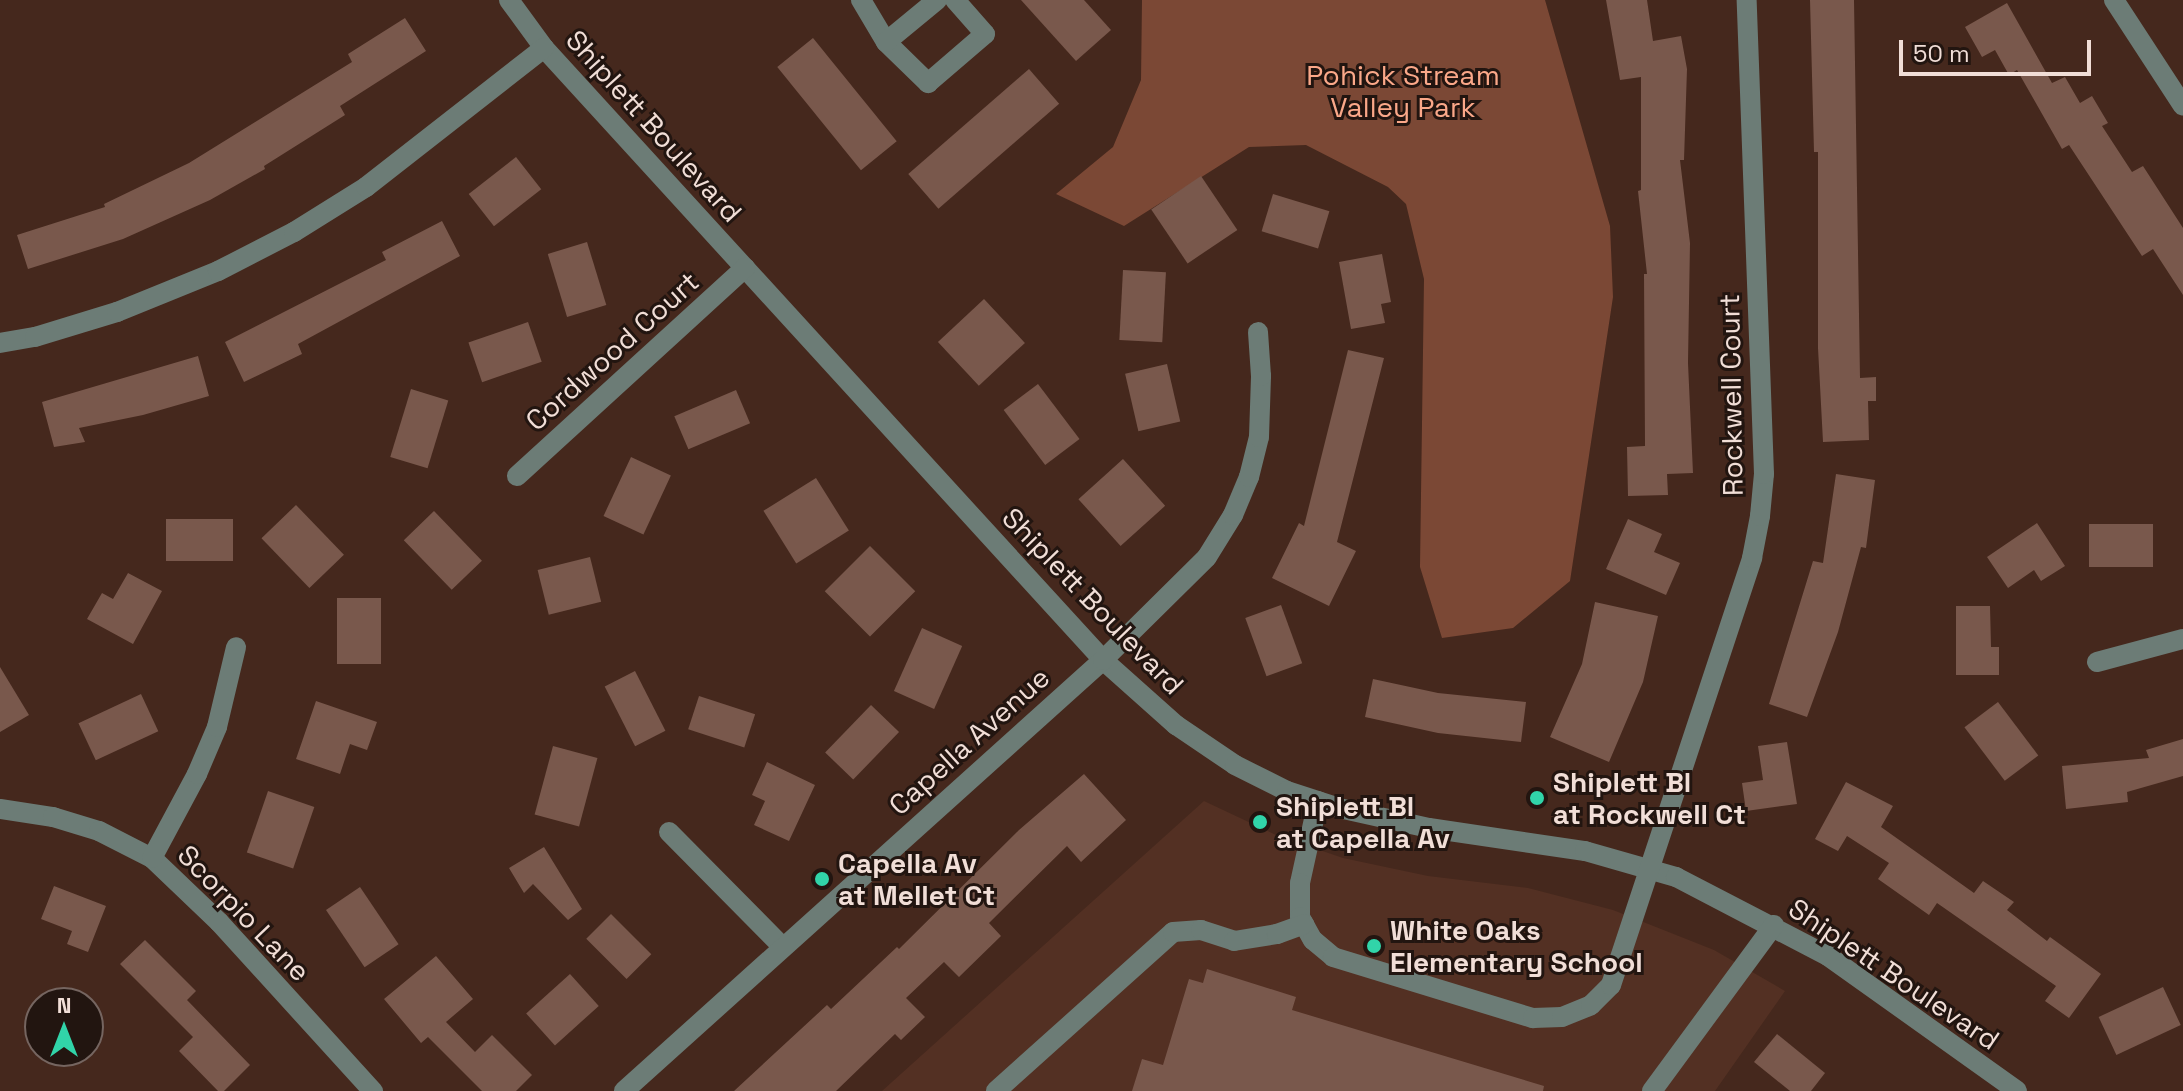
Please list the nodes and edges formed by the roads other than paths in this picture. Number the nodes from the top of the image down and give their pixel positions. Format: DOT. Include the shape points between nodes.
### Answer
graph roads {
  1 [pos="509,0"];
  2 [pos="861,0"];
  3 [pos="937,0"];
  4 [pos="955,0"];
  5 [pos="1747,0"];
  6 [pos="2114,0"];
  7 [pos="886,42"];
  8 [pos="544,48"];
  9 [pos="2183,106"];
  10 [pos="745,268"];
  11 [pos="1258,332"];
  12 [pos="0,343"];
  13 [pos="517,476"];
  14 [pos="2183,639"];
  15 [pos="236,647"];
  16 [pos="1103,660"];
  17 [pos="2097,662"];
  18 [pos="1318,801"];
  19 [pos="0,809"];
  20 [pos="669,832"];
  21 [pos="152,858"];
  22 [pos="1652,869"];
  23 [pos="1304,924"];
  24 [pos="1774,925"];
  25 [pos="782,946"];
  26 [pos="373,1091"];
  27 [pos="624,1091"];
  28 [pos="996,1091"];
  29 [pos="1652,1091"];
  30 [pos="2017,1091"];
  1 -- 8 [label="street, Shiplett Boulevard"];
  2 -- 7 [label="street"];
  3 -- 7 [label="street"];
  4 -- 7 [label="street" via="985,34 928,83"];
  5 -- 22 [label="street, Rockwell Court" via="1763,459 1760,516 1752,558"];
  6 -- 9 [label="street"];
  8 -- 10 [label="street, Shiplett Boulevard"];
  8 -- 12 [label="street" via="366,187 294,232 218,271 117,312"];
  10 -- 13 [label="street, Cordwood Court"];
  10 -- 16 [label="street, Shiplett Boulevard"];
  11 -- 16 [label="street, Capella Avenue" via="1259,437 1233,515 1207,557"];
  14 -- 17 [label="street"];
  15 -- 21 [label="street" via="217,727"];
  16 -- 18 [label="street, Shiplett Boulevard" via="1188,733 1235,765"];
  16 -- 25 [label="street, Capella Avenue"];
  18 -- 22 [label="street, Shiplett Boulevard" via="1388,821 1585,851"];
  18 -- 23 [label="street" via="1300,883"];
  19 -- 21 [label="street, Scorpio Lane" via="99,831"];
  20 -- 25 [label="street"];
  21 -- 26 [label="street, Scorpio Lane" via="219,922"];
  22 -- 23 [label="street, Rockwell Court" via="1611,985 1591,1005 1562,1017 1533,1018 1333,957"];
  22 -- 24 [label="street, Shiplett Boulevard"];
  23 -- 28 [label="street" via="1234,941 1201,930 1173,932"];
  24 -- 29 [label="street"];
  24 -- 30 [label="street, Shiplett Boulevard" via="1879,990"];
  25 -- 27 [label="street, Capella Avenue"];
}
